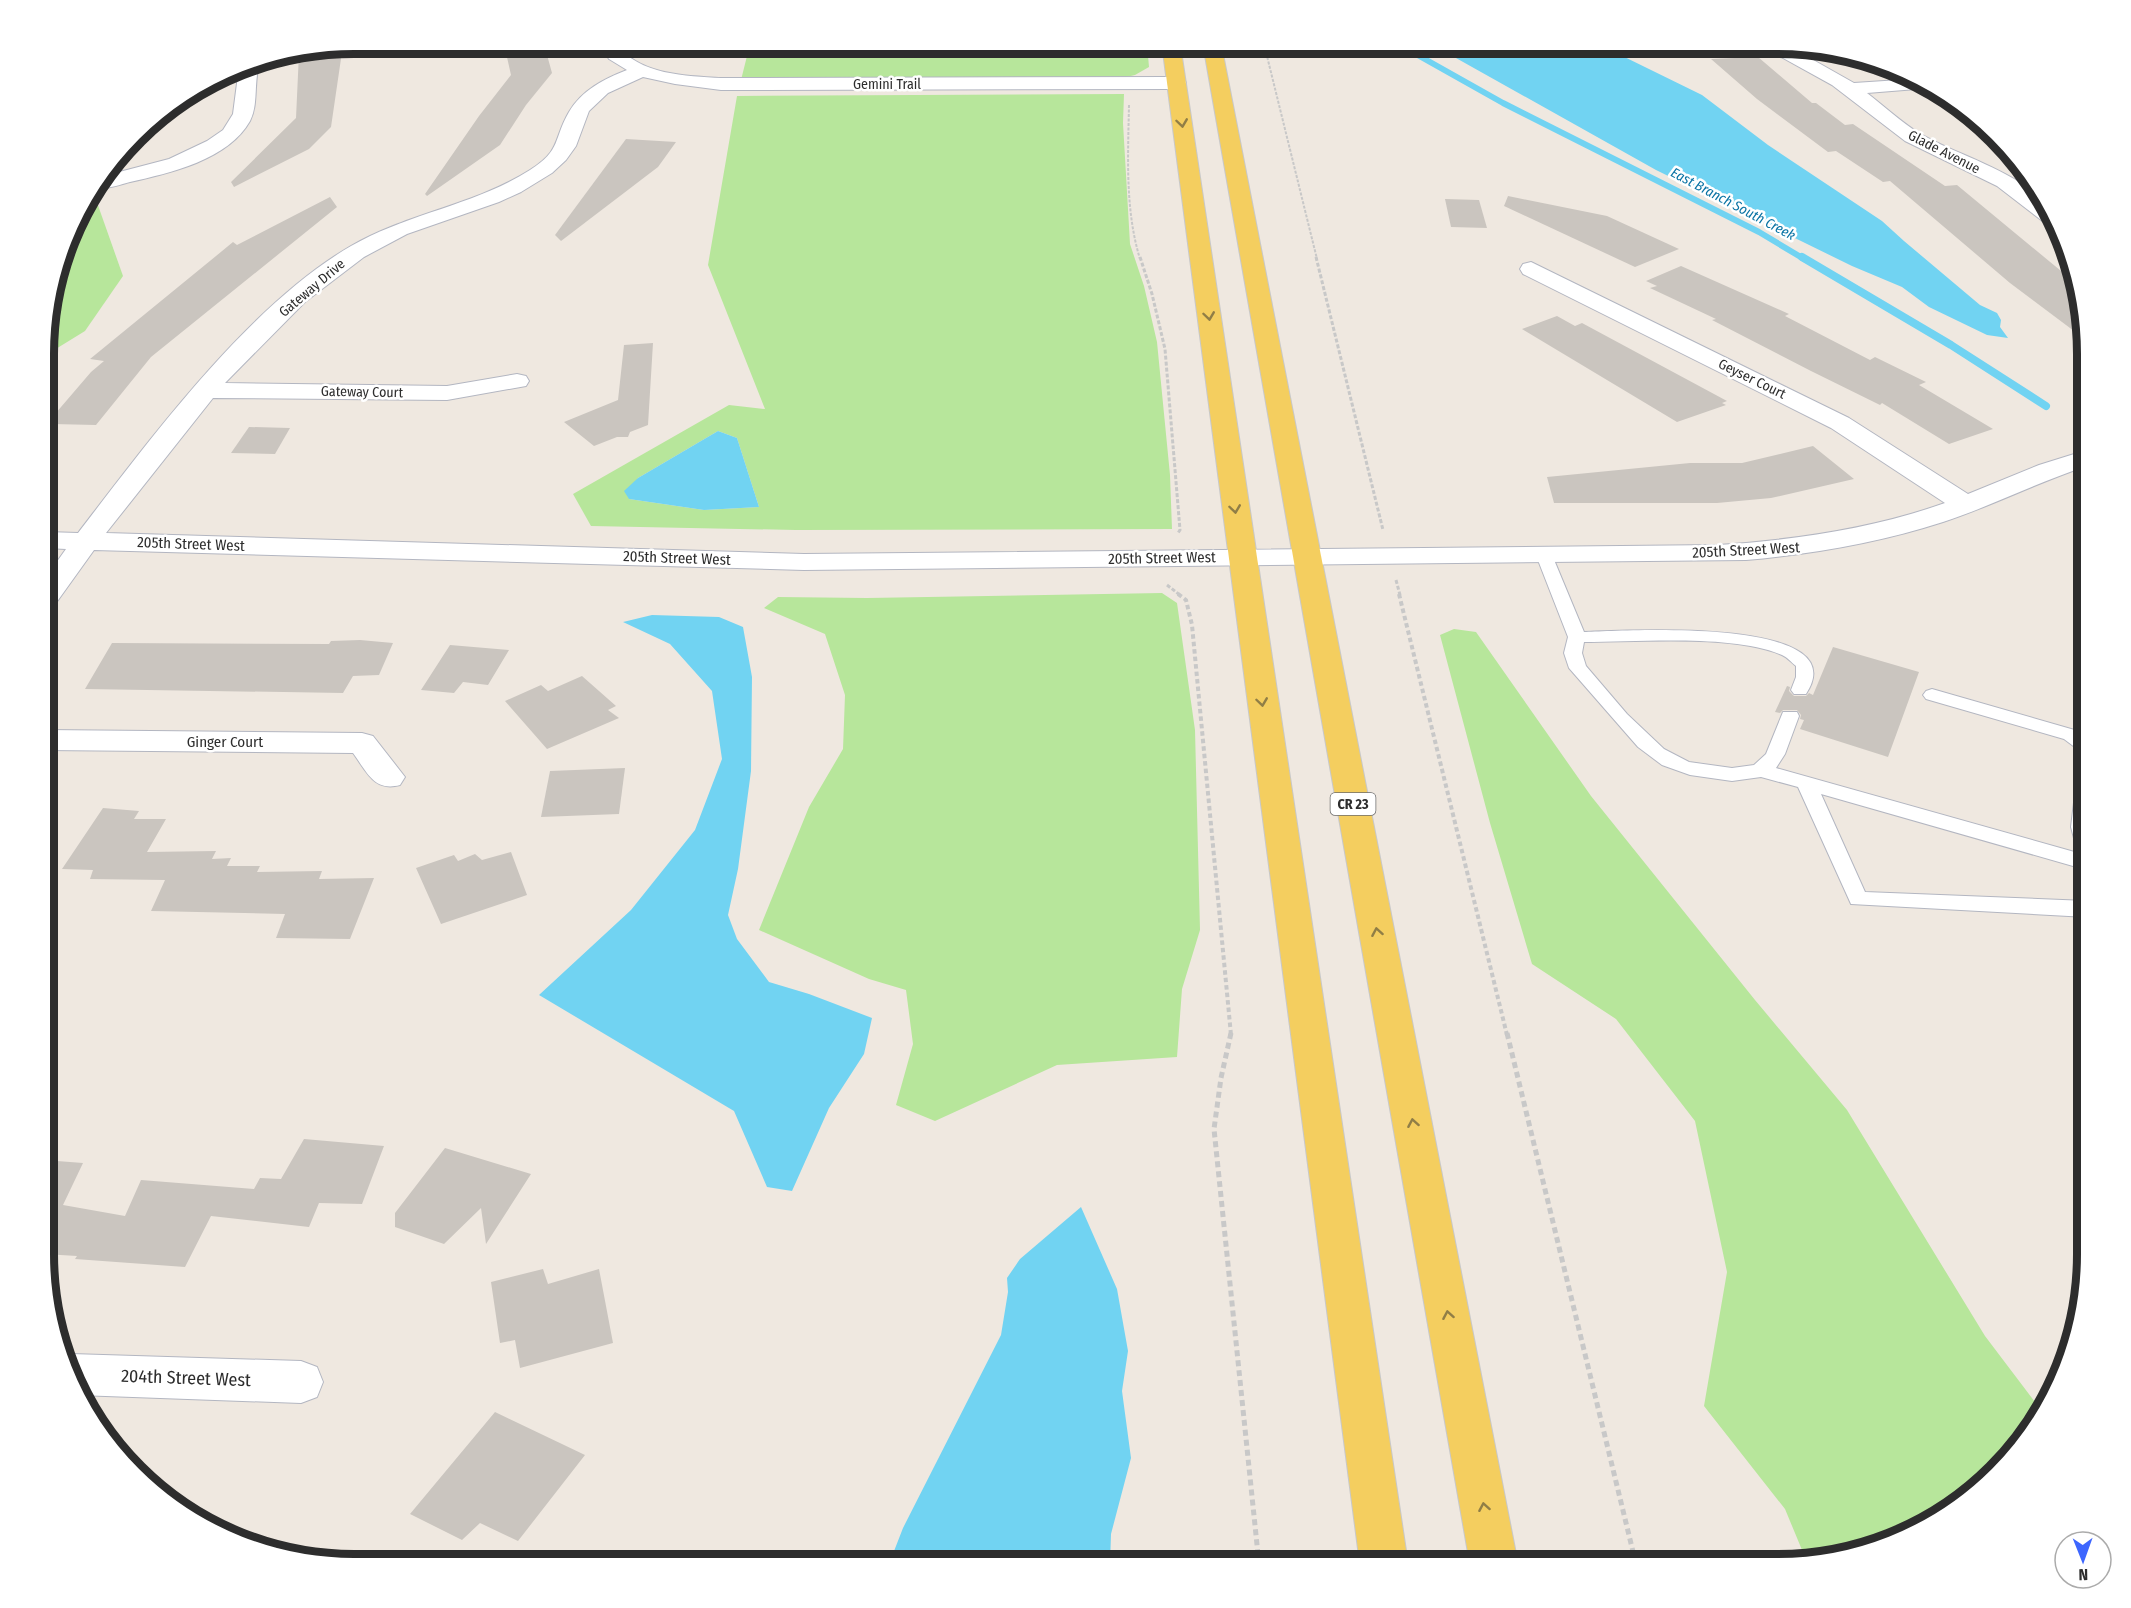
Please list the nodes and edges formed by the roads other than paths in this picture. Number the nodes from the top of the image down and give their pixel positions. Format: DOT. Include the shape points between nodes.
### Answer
graph roads {
  1 [pos="614,54"];
  2 [pos="1173,54"];
  3 [pos="1214,54"];
  4 [pos="1790,55"];
  5 [pos="643,70"];
  6 [pos="249,73"];
  7 [pos="1177,83"];
  8 [pos="1910,85"];
  9 [pos="1851,89"];
  10 [pos="110,180"];
  11 [pos="2038,206"];
  12 [pos="1531,269"];
  13 [pos="517,381"];
  14 [pos="205,390"];
  15 [pos="2077,461"];
  16 [pos="1965,504"];
  17 [pos="54,540"];
  18 [pos="86,540"];
  19 [pos="1544,555"];
  20 [pos="1242,556"];
  21 [pos="1307,556"];
  22 [pos="54,586"];
  23 [pos="1577,637"];
  24 [pos="1800,690"];
  25 [pos="1932,695"];
  26 [pos="1790,716"];
  27 [pos="54,740"];
  28 [pos="2077,740"];
  29 [pos="1760,770"];
  30 [pos="389,777"];
  31 [pos="1806,783"];
  32 [pos="2077,859"];
  33 [pos="2077,909"];
  34 [pos="79,1374"];
  35 [pos="301,1382"];
  36 [pos="1383,1554"];
  37 [pos="1492,1554"];
  1 -- 5 [label="street, Gemini Trail"];
  2 -- 7 [label="main road"];
  3 -- 21 [label="main road, CR 23"];
  4 -- 9 [label="street, Glade Avenue"];
  5 -- 7 [label="street, Gemini Trail" via="685,81 735,85"];
  5 -- 14 [label="street, Gateway Drive" via="619,80 582,106 569,141 544,170 490,200 418,223 356,252 266,327"];
  6 -- 10 [label="street" via="240,121 223,138 172,164"];
  7 -- 20 [label="main road, one-way"];
  8 -- 9 [label="street"];
  9 -- 11 [label="street, Glade Avenue" via="1912,137 2004,182"];
  12 -- 16 [label="street, Geyser Court" via="1840,423"];
  13 -- 14 [label="street, Gateway Court" via="447,393"];
  14 -- 18 [label="street, Gateway Drive"];
  15 -- 16 [label="street, 205th Street West"];
  16 -- 19 [label="street, 205th Street West" via="1876,533 1807,546 1718,553"];
  17 -- 18 [label="street, 205th Street West"];
  18 -- 20 [label="street, 205th Street West" via="804,562"];
  18 -- 22 [label="street, Gateway Drive"];
  19 -- 21 [label="street, 205th Street West"];
  19 -- 23 [label="lane"];
  20 -- 21 [label="street, 205th Street West"];
  20 -- 36 [label="main road, one-way"];
  37 -- 21 [label="main road, CR 23, one-way"];
  23 -- 24 [label="lane" via="1713,636 1760,644 1785,650 1805,664"];
  23 -- 29 [label="lane" via="1573,653 1578,668 1657,753 1680,766 1698,770 1741,775"];
  25 -- 28 [label="lane"];
  26 -- 29 [label="lane" via="1772,762"];
  27 -- 30 [label="street, Ginger Court" via="362,743"];
  29 -- 31 [label="lane"];
  31 -- 32 [label="lane"];
  31 -- 33 [label="lane" via="1858,899"];
  34 -- 35 [label="street, 204th Street West"];
}
